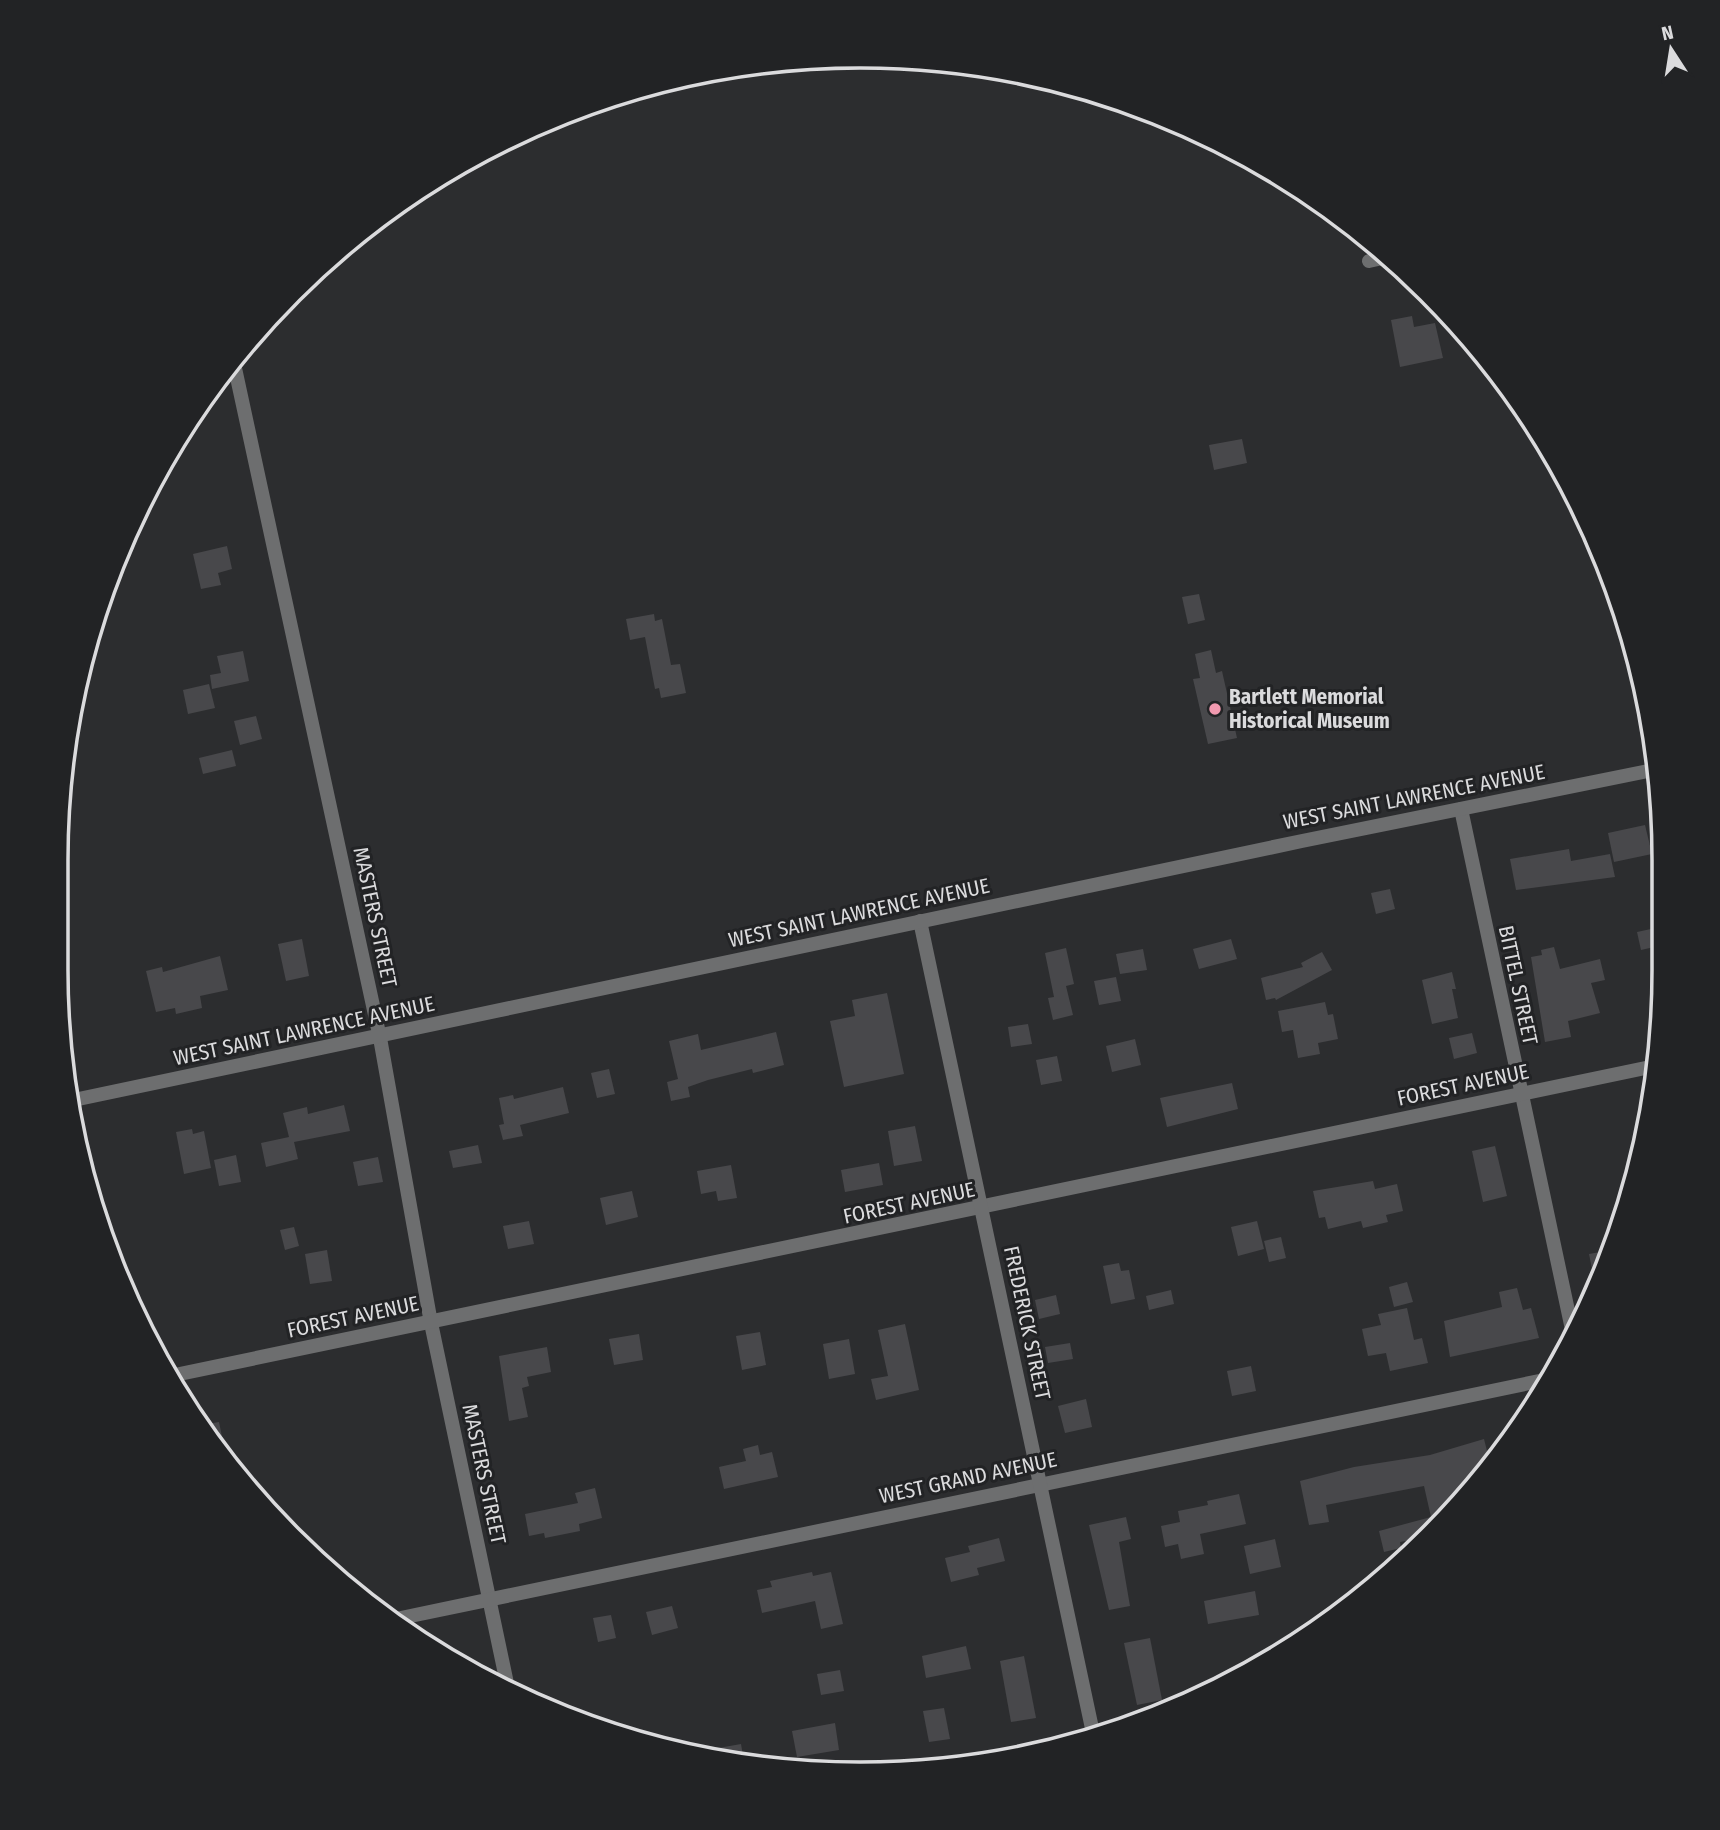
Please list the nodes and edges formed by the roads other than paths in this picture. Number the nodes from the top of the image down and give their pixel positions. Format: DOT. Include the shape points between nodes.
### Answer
graph roads {
  1 [pos="1375,260"];
  2 [pos="1369,261"];
  3 [pos="236,373"];
  4 [pos="1646,771"];
  5 [pos="1461,809"];
  6 [pos="920,921"];
  7 [pos="380,1038"];
  8 [pos="1645,1068"];
  9 [pos="1520,1095"];
  10 [pos="79,1099"];
  11 [pos="981,1209"];
  12 [pos="1570,1320"];
  13 [pos="431,1323"];
  14 [pos="179,1374"];
  15 [pos="1536,1382"];
  16 [pos="1040,1485"];
  17 [pos="489,1599"];
  18 [pos="405,1617"];
  19 [pos="506,1678"];
  20 [pos="1092,1727"];
  1 -- 2 [label="street"];
  3 -- 7 [label="street, MASTERS STREET"];
  4 -- 5 [label="street, WEST SAINT LAWRENCE AVENUE"];
  5 -- 6 [label="street, WEST SAINT LAWRENCE AVENUE"];
  5 -- 9 [label="street, BITTEL STREET"];
  6 -- 7 [label="street, WEST SAINT LAWRENCE AVENUE"];
  6 -- 11 [label="street, FREDERICK STREET"];
  7 -- 10 [label="street, WEST SAINT LAWRENCE AVENUE"];
  7 -- 13 [label="street, MASTERS STREET"];
  8 -- 9 [label="street, FOREST AVENUE"];
  9 -- 11 [label="street, FOREST AVENUE"];
  9 -- 12 [label="street, BITTEL STREET"];
  11 -- 13 [label="street, FOREST AVENUE"];
  11 -- 16 [label="street, FREDERICK STREET"];
  13 -- 14 [label="street, FOREST AVENUE"];
  13 -- 17 [label="street, MASTERS STREET"];
  15 -- 16 [label="street, WEST GRAND AVENUE"];
  16 -- 17 [label="street, WEST GRAND AVENUE"];
  16 -- 20 [label="street, FREDERICK STREET"];
  17 -- 18 [label="street, WEST GRAND AVENUE"];
  17 -- 19 [label="street, MASTERS STREET"];
}
